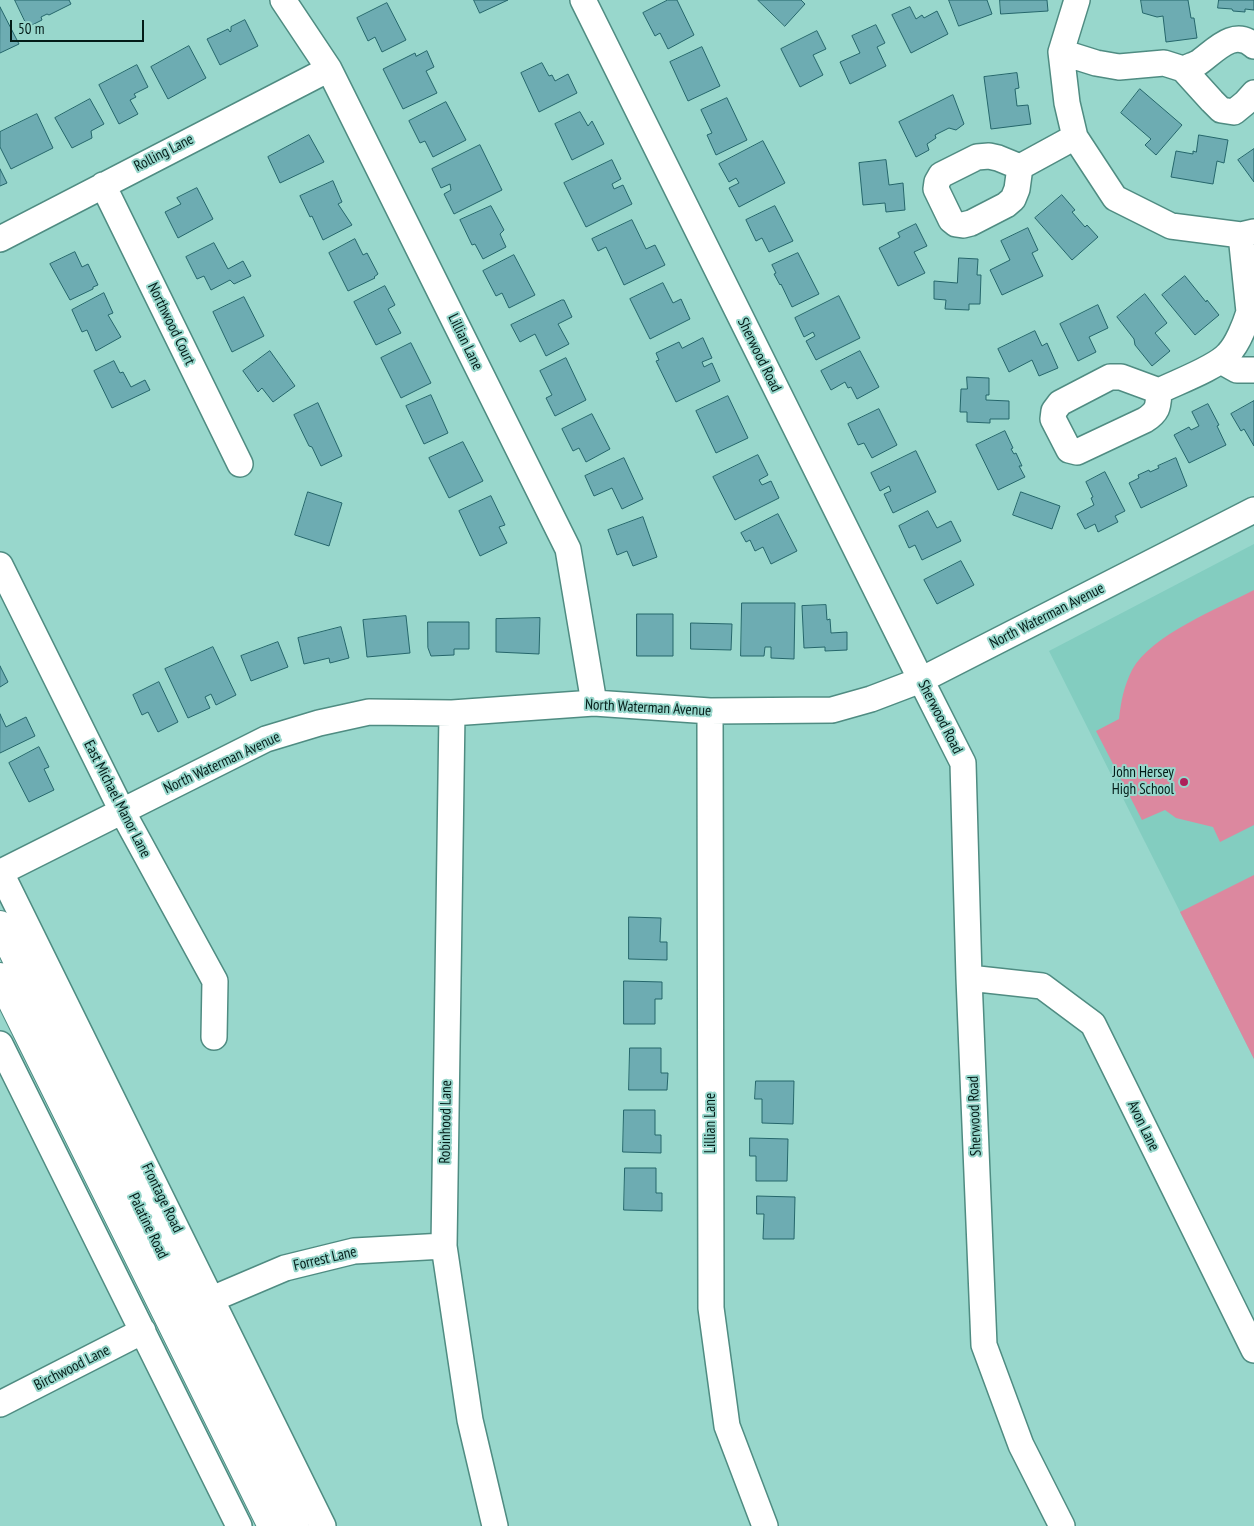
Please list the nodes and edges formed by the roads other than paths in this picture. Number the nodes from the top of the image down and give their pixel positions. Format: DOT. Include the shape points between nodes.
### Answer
graph roads {
  1 [pos="283,0"];
  2 [pos="583,0"];
  3 [pos="1077,0"];
  4 [pos="1254,46"];
  5 [pos="1061,52"];
  6 [pos="329,69"];
  7 [pos="1183,69"];
  8 [pos="1254,93"];
  9 [pos="1075,137"];
  10 [pos="1020,167"];
  11 [pos="103,185"];
  12 [pos="1247,234"];
  13 [pos="0,238"];
  14 [pos="1252,316"];
  15 [pos="1221,361"];
  16 [pos="1254,370"];
  17 [pos="1159,391"];
  18 [pos="240,464"];
  19 [pos="1254,510"];
  20 [pos="0,565"];
  21 [pos="921,680"];
  22 [pos="594,703"];
  23 [pos="710,711"];
  24 [pos="452,713"];
  25 [pos="122,811"];
  26 [pos="0,872"];
  27 [pos="0,926"];
  28 [pos="0,976"];
  29 [pos="969,978"];
  30 [pos="214,1037"];
  31 [pos="0,1044"];
  32 [pos="444,1246"];
  33 [pos="212,1299"];
  34 [pos="143,1331"];
  35 [pos="1254,1350"];
  36 [pos="0,1404"];
  37 [pos="239,1526"];
  38 [pos="272,1526"];
  39 [pos="295,1526"];
  40 [pos="323,1526"];
  41 [pos="495,1526"];
  42 [pos="765,1526"];
  43 [pos="1062,1526"];
  1 -- 6 [label="street, Lillian Lane"];
  2 -- 21 [label="street, Sherwood Road"];
  3 -- 5 [label="street"];
  4 -- 7 [label="street" via="1249,41 1238,39 1225,42 1197,63"];
  5 -- 7 [label="street" via="1119,67 1164,64"];
  5 -- 9 [label="street"];
  6 -- 11 [label="street, Rolling Lane"];
  6 -- 22 [label="street, Lillian Lane" via="568,548"];
  7 -- 8 [label="street" via="1221,110 1234,112"];
  9 -- 10 [label="street"];
  9 -- 12 [label="street" via="1115,198 1171,226"];
  11 -- 13 [label="street, Rolling Lane"];
  11 -- 18 [label="street, Northwood Court"];
  12 -- 14 [label="street"];
  14 -- 15 [label="street"];
  15 -- 16 [label="street" via="1237,370"];
  15 -- 17 [label="street"];
  19 -- 21 [label="street, North Waterman Avenue"];
  20 -- 25 [label="street, East Michael Manor Lane"];
  21 -- 23 [label="street, North Waterman Avenue" via="832,710"];
  21 -- 29 [label="street, Sherwood Road" via="964,762"];
  22 -- 23 [label="street, North Waterman Avenue"];
  22 -- 24 [label="street, North Waterman Avenue"];
  23 -- 42 [label="street, Lillian Lane" via="711,1308 727,1426"];
  24 -- 25 [label="street, North Waterman Avenue" via="369,712 275,736"];
  24 -- 32 [label="street, Robinhood Lane"];
  25 -- 26 [label="street, North Waterman Avenue"];
  25 -- 30 [label="street, East Michael Manor Lane" via="215,981"];
  26 -- 33 [label="street, Frontage Road"];
  27 -- 39 [label="highway, Palatine Road"];
  28 -- 38 [label="highway, Palatine Road"];
  29 -- 35 [label="street, Avon Lane" via="1042,986 1092,1024"];
  29 -- 43 [label="street, Sherwood Road" via="984,1345 1021,1445"];
  31 -- 34 [label="street"];
  32 -- 33 [label="street, Forrest Lane" via="354,1251 285,1268"];
  32 -- 41 [label="street, Robinhood Lane" via="470,1420"];
  33 -- 40 [label="street, Frontage Road"];
  34 -- 36 [label="street, Birchwood Lane"];
  34 -- 37 [label="street"];
}
